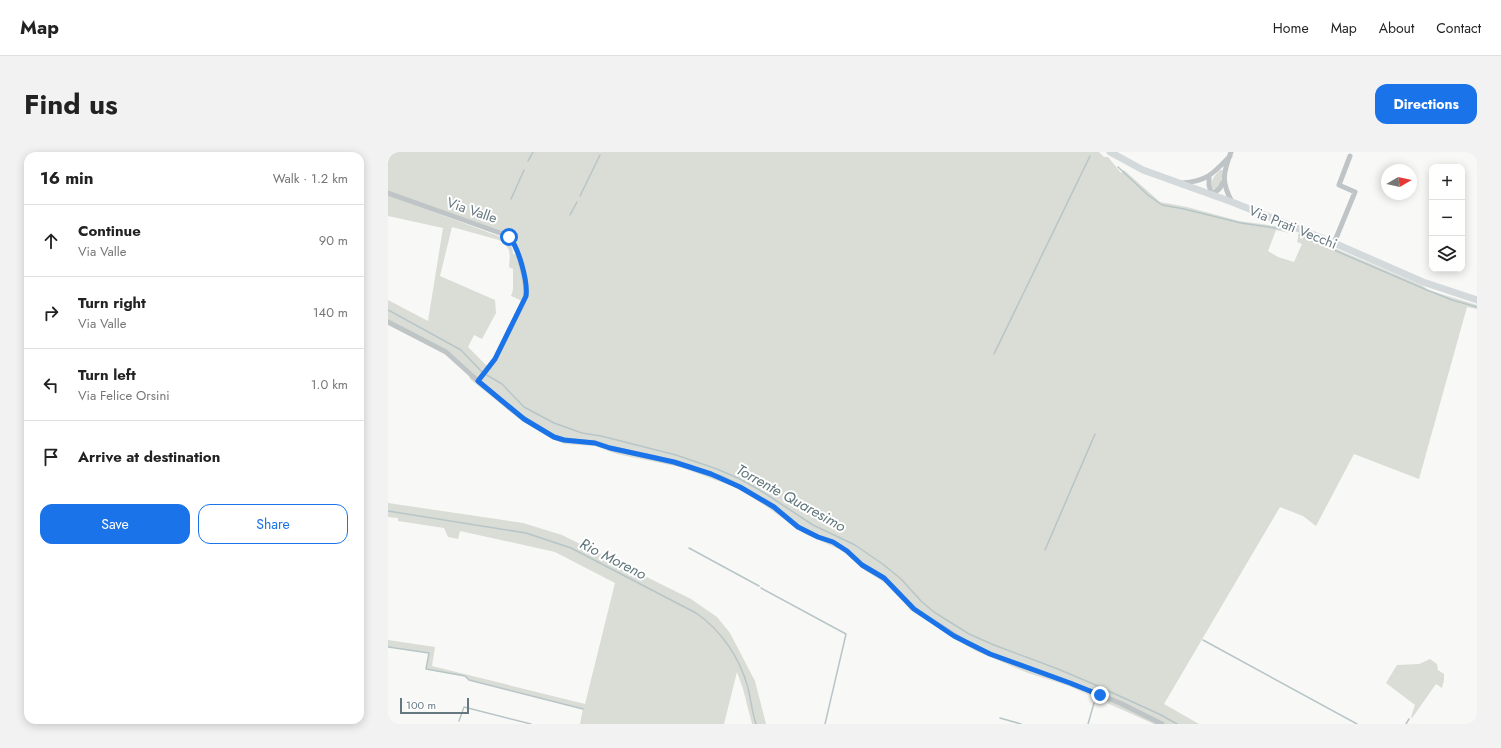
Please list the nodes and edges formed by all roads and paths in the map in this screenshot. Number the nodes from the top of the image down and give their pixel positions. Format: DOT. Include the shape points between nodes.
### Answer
graph roads {
  1 [pos="1110,152"];
  2 [pos="1231,154"];
  3 [pos="1350,156"];
  4 [pos="1210,176"];
  5 [pos="1223,182"];
  6 [pos="1179,183"];
  7 [pos="388,193"];
  8 [pos="1212,195"];
  9 [pos="1232,202"];
  10 [pos="1334,242"];
  11 [pos="1477,300"];
  12 [pos="388,322"];
  13 [pos="479,379"];
  14 [pos="1162,724"];
  1 -- 6 [label="main road, Via Prati Vecchi" via="1133,166"];
  2 -- 4 [label="street"];
  2 -- 5 [label="street"];
  3 -- 10 [label="street" via="1339,185 1355,192"];
  4 -- 6 [label="street" via="1194,182"];
  4 -- 8 [label="street"];
  5 -- 8 [label="street"];
  5 -- 9 [label="street"];
  6 -- 8 [label="main road, Via Prati Vecchi"];
  7 -- 13 [label="street, Via Valle" via="504,234 512,240 522,266 526,296 495,359"];
  8 -- 9 [label="main road, Via Prati Vecchi"];
  9 -- 10 [label="main road, Via Prati Vecchi"];
  10 -- 11 [label="main road, Via Prati Vecchi" via="1423,282"];
  12 -- 13 [label="street" via="446,352"];
  13 -- 14 [label="street" via="524,419 554,437 595,443 674,462 740,487 774,507 798,527 847,551 862,565 884,578 914,609 968,643 990,654 1107,698"];
}
